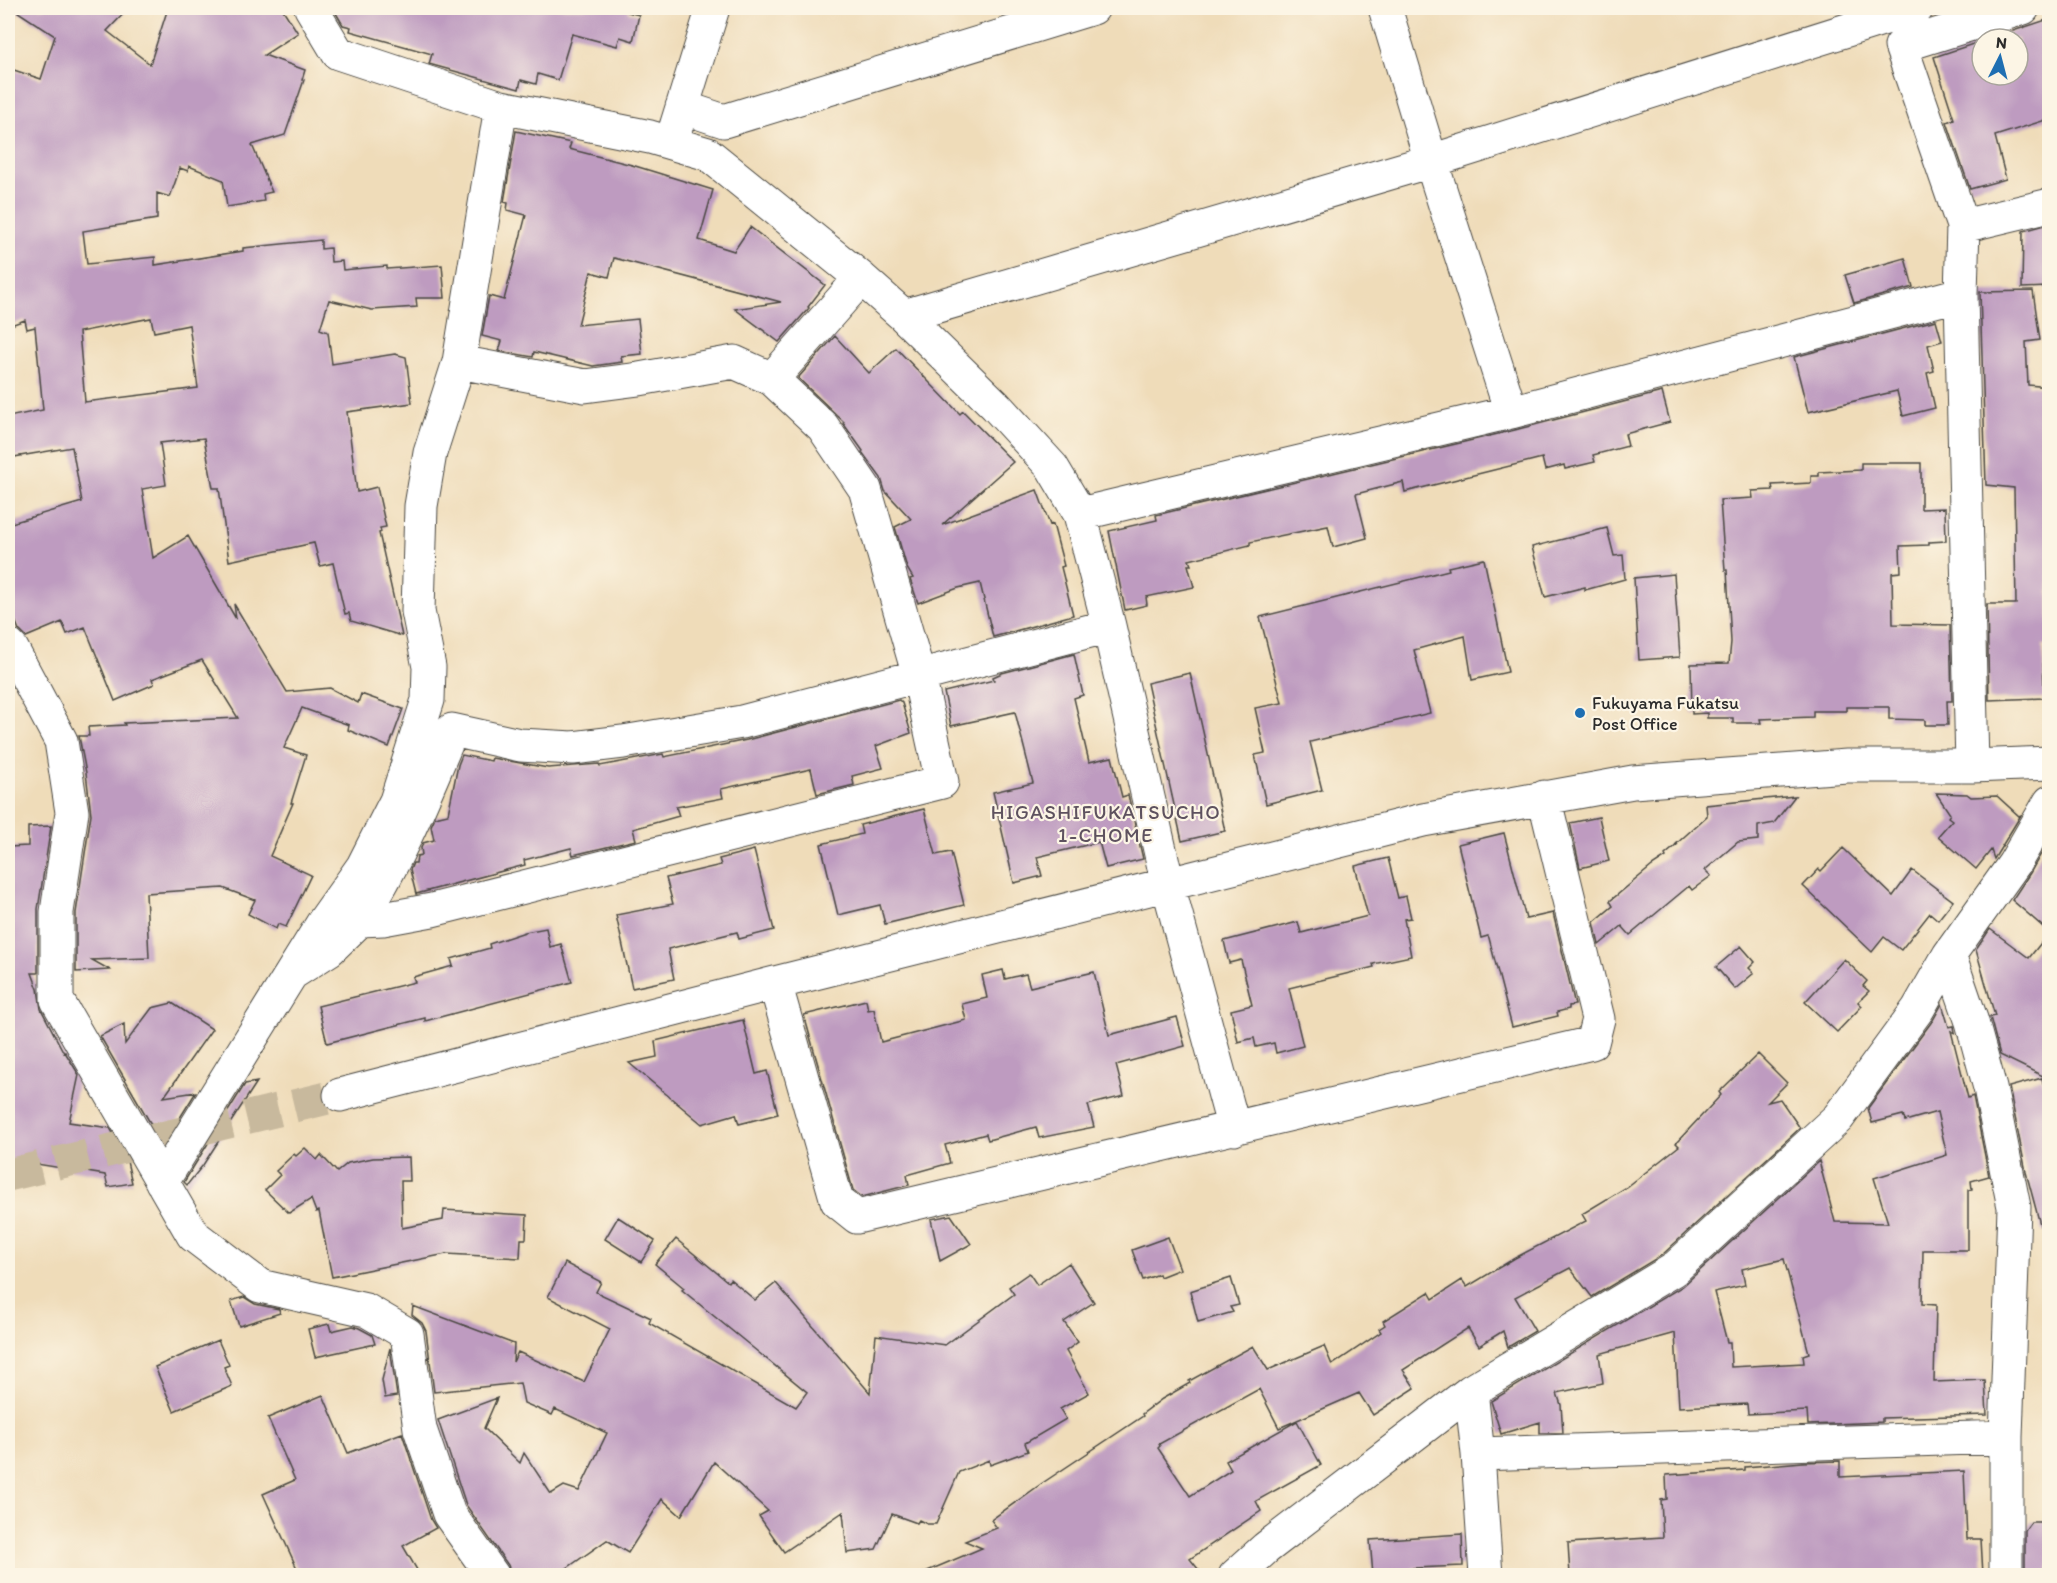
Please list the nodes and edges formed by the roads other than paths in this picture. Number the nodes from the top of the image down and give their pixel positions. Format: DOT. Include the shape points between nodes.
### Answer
graph roads {
  1 [pos="311,8"];
  2 [pos="713,8"];
  3 [pos="1093,8"];
  4 [pos="1385,8"];
  5 [pos="2023,8"];
  6 [pos="1899,19"];
  7 [pos="501,107"];
  8 [pos="682,107"];
  9 [pos="671,143"];
  10 [pos="1431,161"];
  11 [pos="2049,205"];
  12 [pos="1963,226"];
  13 [pos="861,278"];
  14 [pos="1961,294"];
  15 [pos="904,316"];
  16 [pos="459,362"];
  17 [pos="772,379"];
  18 [pos="1510,412"];
  19 [pos="1080,514"];
  20 [pos="1109,627"];
  21 [pos="8,645"];
  22 [pos="920,676"];
  23 [pos="2049,763"];
  24 [pos="1972,766"];
  25 [pos="1544,797"];
  26 [pos="2049,802"];
  27 [pos="1168,885"];
  28 [pos="360,920"];
  29 [pos="1949,955"];
  30 [pos="294,972"];
  31 [pos="775,983"];
  32 [pos="340,1095"];
  33 [pos="1234,1129"];
  34 [pos="162,1182"];
  35 [pos="1471,1391"];
  36 [pos="2006,1437"];
  37 [pos="1478,1454"];
  38 [pos="493,1575"];
  39 [pos="1235,1575"];
  40 [pos="1486,1575"];
  41 [pos="2006,1575"];
  1 -- 7 [label="street" via="338,53"];
  2 -- 8 [label="street"];
  3 -- 8 [label="street" via="724,121"];
  4 -- 10 [label="street"];
  5 -- 6 [label="street"];
  6 -- 10 [label="street"];
  6 -- 12 [label="street"];
  7 -- 9 [label="street"];
  7 -- 16 [label="street"];
  8 -- 9 [label="street"];
  9 -- 13 [label="street" via="708,154"];
  10 -- 15 [label="street"];
  10 -- 18 [label="street"];
  11 -- 12 [label="street"];
  12 -- 14 [label="street"];
  13 -- 15 [label="street"];
  13 -- 17 [label="street"];
  14 -- 18 [label="street"];
  14 -- 24 [label="street"];
  15 -- 19 [label="street" via="1052,467"];
  16 -- 17 [label="street" via="585,386 734,362"];
  16 -- 30 [label="street" via="430,453 421,506 417,611 429,667 428,700 396,801 363,866"];
  17 -- 22 [label="street" via="823,427 865,489"];
  18 -- 19 [label="street"];
  19 -- 20 [label="street"];
  20 -- 22 [label="street"];
  20 -- 27 [label="street"];
  21 -- 34 [label="street" via="61,741 72,812 57,912 57,1000"];
  22 -- 28 [label="street" via="742,722 573,748 520,745 452,730 384,883"];
  22 -- 28 [label="street" via="942,782 432,910"];
  23 -- 24 [label="street"];
  24 -- 25 [label="street" via="1847,766 1633,782"];
  25 -- 27 [label="street" via="1423,820"];
  25 -- 33 [label="street" via="1598,1019 1592,1044"];
  26 -- 29 [label="street" via="2014,864"];
  27 -- 31 [label="street"];
  27 -- 33 [label="street"];
  28 -- 30 [label="street" via="330,949"];
  29 -- 35 [label="street" via="1918,1009 1838,1118 1673,1270"];
  29 -- 36 [label="street" via="1990,1088 2014,1208"];
  30 -- 34 [label="street"];
  31 -- 32 [label="street"];
  31 -- 33 [label="street" via="837,1201 857,1217"];
  34 -- 38 [label="street" via="193,1234 260,1286 366,1310 407,1334 420,1429 449,1514"];
  35 -- 37 [label="street"];
  35 -- 39 [label="street"];
  36 -- 37 [label="street"];
  36 -- 41 [label="street"];
  37 -- 40 [label="street"];
}
